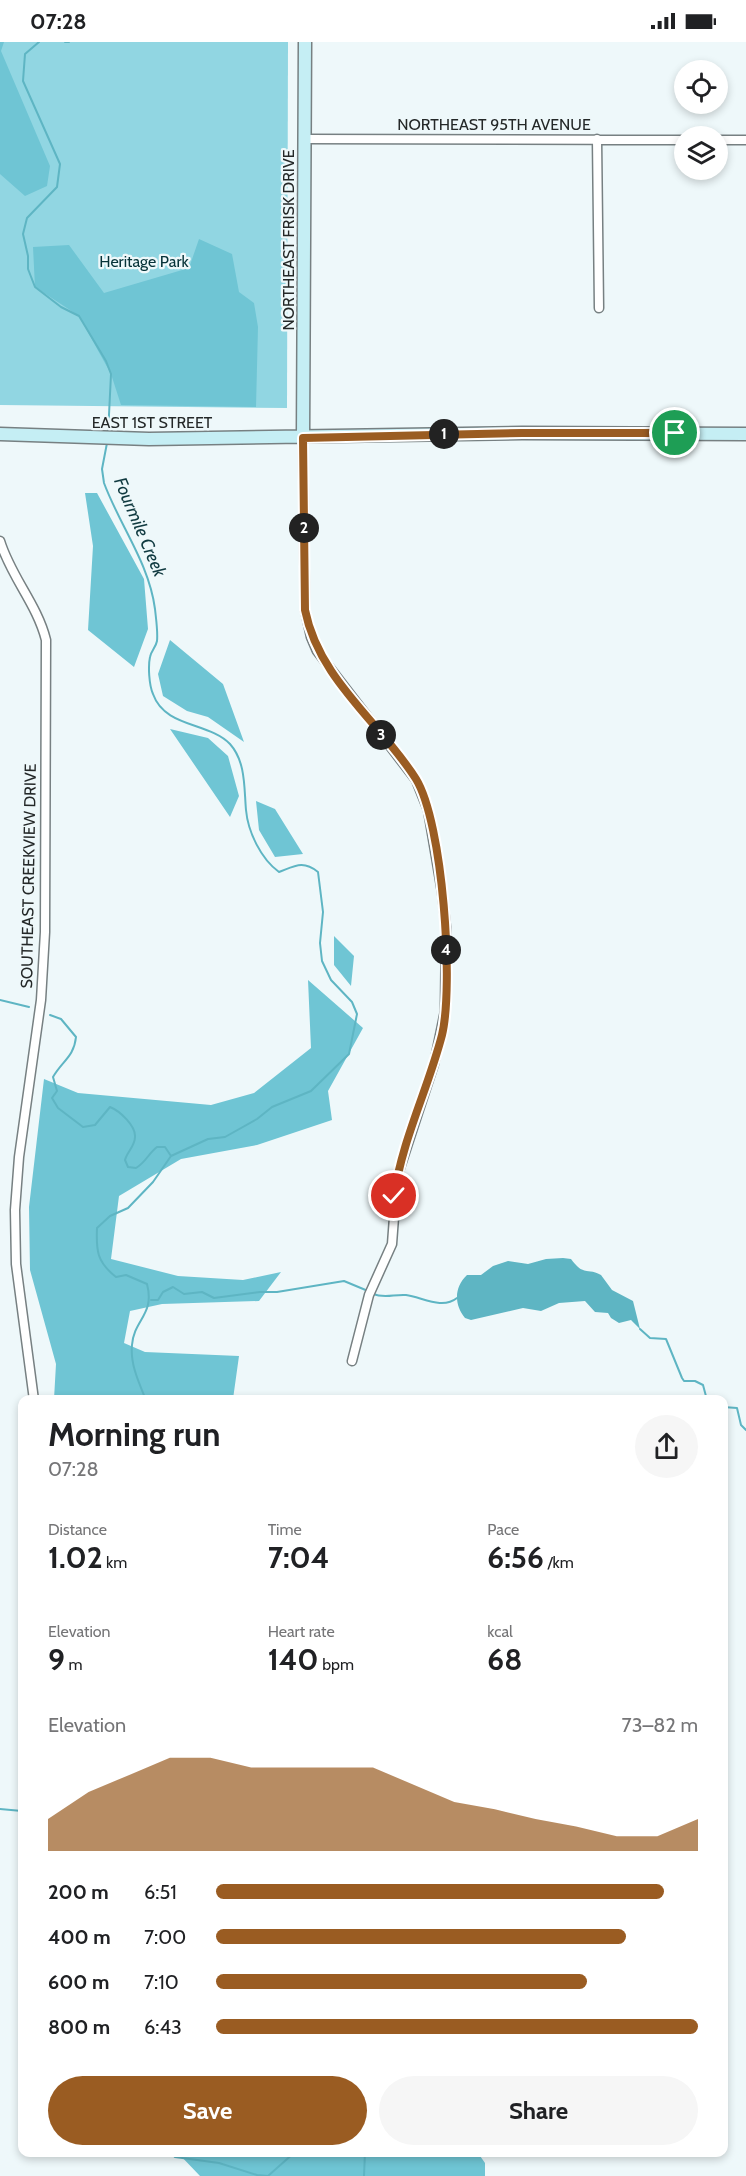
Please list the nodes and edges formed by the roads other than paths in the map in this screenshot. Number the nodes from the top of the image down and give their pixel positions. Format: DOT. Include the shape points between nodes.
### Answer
graph roads {
  1 [pos="305,42"];
  2 [pos="304,139"];
  3 [pos="597,139"];
  4 [pos="674,140"];
  5 [pos="728,140"];
  6 [pos="746,140"];
  7 [pos="599,308"];
  8 [pos="0,434"];
  9 [pos="746,434"];
  10 [pos="303,438"];
  11 [pos="0,541"];
  12 [pos="352,1361"];
  13 [pos="33,1395"];
  1 -- 2 [label="main road, NORTHEAST FRISK DRIVE"];
  2 -- 3 [label="street, NORTHEAST 95TH AVENUE"];
  2 -- 10 [label="main road, NORTHEAST FRISK DRIVE"];
  3 -- 4 [label="street, NORTHEAST 95TH AVENUE"];
  3 -- 7 [label="street"];
  5 -- 6 [label="street"];
  8 -- 10 [label="main road, EAST 1ST STREET" via="67,438"];
  9 -- 10 [label="main road, EAST 1ST STREET" via="522,433"];
  10 -- 12 [label="street" via="305,610 311,637 338,681 420,787 430,821 446,927 443,1031 397,1177 392,1244 369,1295"];
  11 -- 13 [label="street, SOUTHEAST CREEKVIEW DRIVE" via="46,640 45,932 40,1008 15,1210 16,1264"];
}
